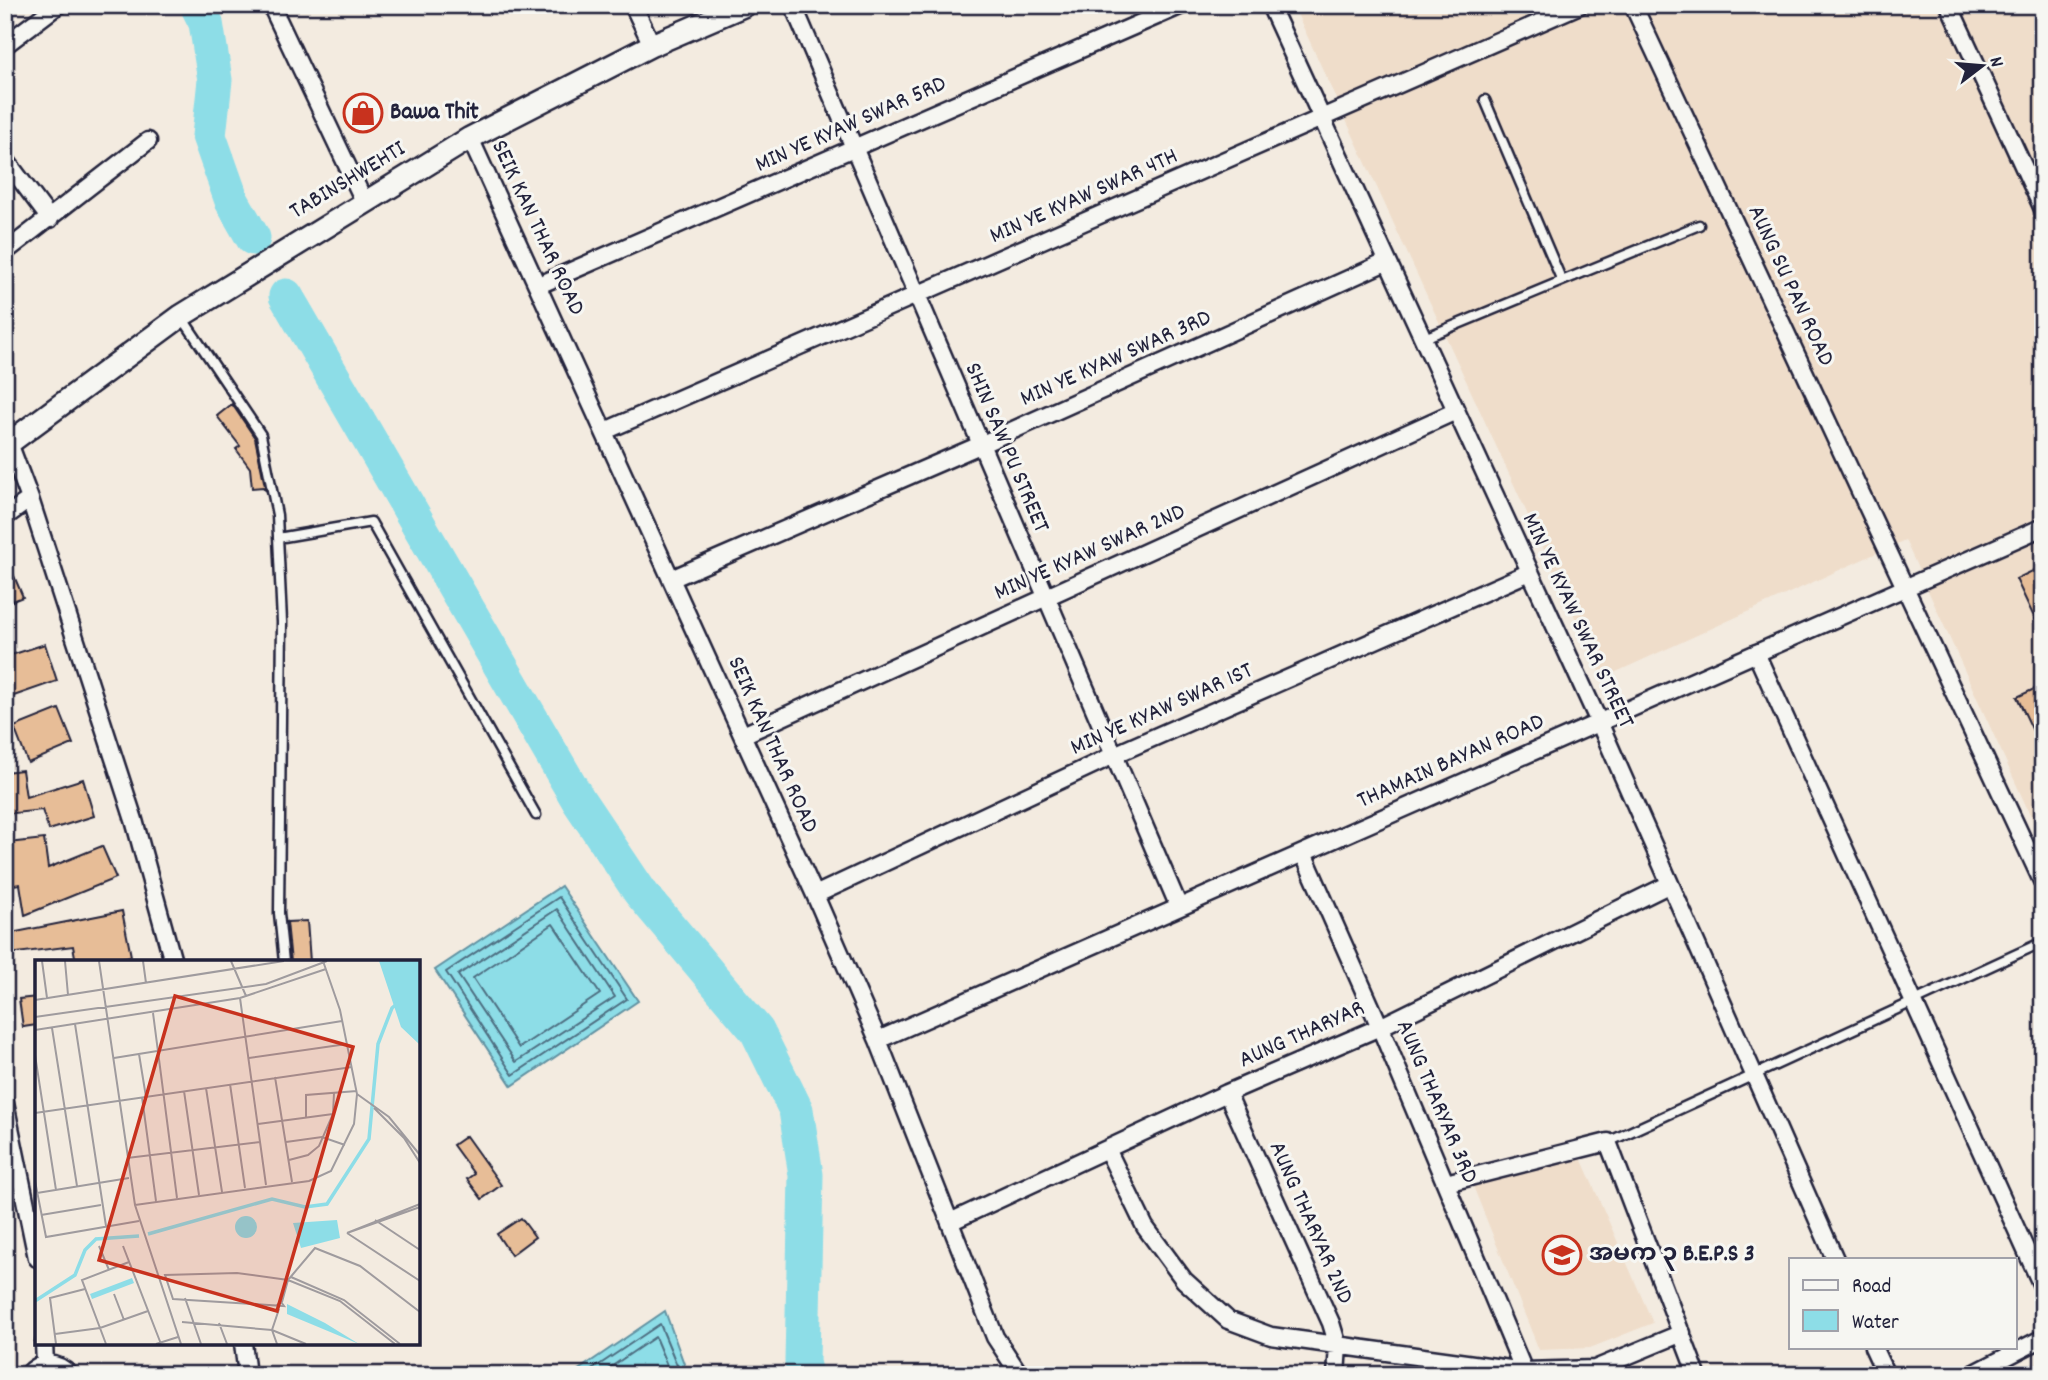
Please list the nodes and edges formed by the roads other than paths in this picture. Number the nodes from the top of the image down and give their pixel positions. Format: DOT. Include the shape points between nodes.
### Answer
graph roads {
  1 [pos="58,5"];
  2 [pos="271,5"];
  3 [pos="633,5"];
  4 [pos="745,5"];
  5 [pos="793,5"];
  6 [pos="1182,5"];
  7 [pos="1270,5"];
  8 [pos="1580,5"];
  9 [pos="1633,5"];
  10 [pos="1949,5"];
  11 [pos="5,45"];
  12 [pos="652,45"];
  13 [pos="1485,100"];
  14 [pos="1322,118"];
  15 [pos="470,138"];
  16 [pos="148,141"];
  17 [pos="854,148"];
  18 [pos="5,159"];
  19 [pos="364,201"];
  20 [pos="2043,209"];
  21 [pos="50,219"];
  22 [pos="1699,225"];
  23 [pos="5,252"];
  24 [pos="1386,262"];
  25 [pos="1562,281"];
  26 [pos="539,285"];
  27 [pos="917,295"];
  28 [pos="181,316"];
  29 [pos="1422,339"];
  30 [pos="1456,411"];
  31 [pos="605,431"];
  32 [pos="7,444"];
  33 [pos="980,445"];
  34 [pos="30,499"];
  35 [pos="5,517"];
  36 [pos="2043,527"];
  37 [pos="278,538"];
  38 [pos="1530,572"];
  39 [pos="671,579"];
  40 [pos="1906,587"];
  41 [pos="1046,597"];
  42 [pos="1756,653"];
  43 [pos="1599,722"];
  44 [pos="743,735"];
  45 [pos="1114,755"];
  46 [pos="536,815"];
  47 [pos="1303,853"];
  48 [pos="2043,883"];
  49 [pos="1670,884"];
  50 [pos="815,895"];
  51 [pos="1179,907"];
  52 [pos="2043,942"];
  53 [pos="172,960"];
  54 [pos="284,960"];
  55 [pos="1914,1002"];
  56 [pos="1380,1027"];
  57 [pos="878,1040"];
  58 [pos="1754,1076"];
  59 [pos="1227,1093"];
  60 [pos="5,1103"];
  61 [pos="1608,1142"];
  62 [pos="1107,1149"];
  63 [pos="1446,1183"];
  64 [pos="950,1222"];
  65 [pos="35,1248"];
  66 [pos="1835,1258"];
  67 [pos="2043,1288"];
  68 [pos="1682,1333"];
  69 [pos="2043,1338"];
  70 [pos="44,1345"];
  71 [pos="243,1345"];
  72 [pos="1338,1346"];
  73 [pos="1873,1348"];
  74 [pos="45,1363"];
  75 [pos="1997,1369"];
  76 [pos="1524,1371"];
  77 [pos="28,1375"];
  78 [pos="70,1375"];
  79 [pos="247,1375"];
  80 [pos="1020,1375"];
  81 [pos="1336,1375"];
  82 [pos="1697,1375"];
  83 [pos="1885,1375"];
  84 [pos="1971,1375"];
  1 -- 11 [label="street"];
  2 -- 19 [label="street"];
  3 -- 12 [label="street"];
  4 -- 12 [label="main road, TABINSHWEHTI"];
  5 -- 17 [label="street, SHIN SAW PU STREET"];
  6 -- 17 [label="street, MIN YE KYAW SWAR 5RD"];
  7 -- 14 [label="street, MIN YE KYAW SWAR STREET"];
  8 -- 14 [label="street, MIN YE KYAW SWAR 4TH"];
  9 -- 40 [label="street, AUNG SU PAN ROAD"];
  10 -- 20 [label="street"];
  12 -- 15 [label="main road, TABINSHWEHTI"];
  13 -- 25 [label="lane"];
  14 -- 24 [label="street, MIN YE KYAW SWAR STREET"];
  14 -- 27 [label="street, MIN YE KYAW SWAR 4TH"];
  15 -- 19 [label="main road, TABINSHWEHTI"];
  15 -- 26 [label="street, SEIK KAN THAR ROAD"];
  16 -- 21 [label="street"];
  17 -- 26 [label="street, MIN YE KYAW SWAR 5RD"];
  17 -- 27 [label="street, SHIN SAW PU STREET"];
  18 -- 21 [label="street"];
  19 -- 28 [label="main road, TABINSHWEHTI"];
  21 -- 23 [label="street"];
  22 -- 25 [label="lane"];
  24 -- 29 [label="street, MIN YE KYAW SWAR STREET"];
  24 -- 33 [label="street, MIN YE KYAW SWAR 3RD"];
  25 -- 29 [label="lane"];
  26 -- 31 [label="street, SEIK KAN THAR ROAD"];
  27 -- 31 [label="street, MIN YE KYAW SWAR 4TH"];
  27 -- 33 [label="street, SHIN SAW PU STREET"];
  28 -- 32 [label="main road, TABINSHWEHTI"];
  28 -- 37 [label="lane" via="261,435"];
  29 -- 30 [label="street, MIN YE KYAW SWAR STREET"];
  30 -- 38 [label="street, MIN YE KYAW SWAR STREET"];
  30 -- 41 [label="street, MIN YE KYAW SWAR 2ND"];
  31 -- 39 [label="street, SEIK KAN THAR ROAD"];
  32 -- 34 [label="street"];
  33 -- 39 [label="street, MIN YE KYAW SWAR 3RD"];
  33 -- 41 [label="street, SHIN SAW PU STREET"];
  34 -- 35 [label="street"];
  34 -- 53 [label="street" via="134,820"];
  36 -- 40 [label="street, THAMAIN BAYAN ROAD"];
  37 -- 46 [label="lane" via="371,522"];
  37 -- 54 [label="lane" via="282,622 279,913"];
  38 -- 43 [label="street, MIN YE KYAW SWAR STREET"];
  38 -- 45 [label="street, MIN YE KYAW SWAR 1ST"];
  39 -- 44 [label="street, SEIK KAN THAR ROAD"];
  40 -- 42 [label="street, THAMAIN BAYAN ROAD"];
  40 -- 48 [label="street, AUNG SU PAN ROAD"];
  41 -- 44 [label="street, MIN YE KYAW SWAR 2ND"];
  41 -- 45 [label="street, SHIN SAW PU STREET"];
  42 -- 43 [label="street, THAMAIN BAYAN ROAD"];
  42 -- 55 [label="street"];
  43 -- 47 [label="street, THAMAIN BAYAN ROAD"];
  43 -- 49 [label="street, MIN YE KYAW SWAR STREET"];
  44 -- 50 [label="street, SEIK KAN THAR ROAD"];
  45 -- 50 [label="street, MIN YE KYAW SWAR 1ST"];
  45 -- 51 [label="street, SHIN SAW PU STREET"];
  47 -- 51 [label="street, THAMAIN BAYAN ROAD"];
  47 -- 56 [label="street, AUNG THARYAR 3RD"];
  49 -- 56 [label="street, AUNG THARYAR"];
  49 -- 58 [label="street, MIN YE KYAW SWAR STREET"];
  50 -- 57 [label="street, SEIK KAN THAR ROAD"];
  51 -- 57 [label="street, THAMAIN BAYAN ROAD"];
  52 -- 55 [label="lane"];
  55 -- 58 [label="lane"];
  55 -- 67 [label="street"];
  56 -- 59 [label="street, AUNG THARYAR"];
  56 -- 63 [label="street, AUNG THARYAR 3RD"];
  57 -- 64 [label="street, SEIK KAN THAR ROAD"];
  58 -- 61 [label="lane"];
  58 -- 66 [label="street, MIN YE KYAW SWAR STREET"];
  59 -- 62 [label="street, AUNG THARYAR"];
  59 -- 72 [label="street, AUNG THARYAR 2ND"];
  60 -- 65 [label="street"];
  61 -- 63 [label="street"];
  61 -- 68 [label="street"];
  62 -- 64 [label="street, AUNG THARYAR"];
  62 -- 72 [label="street" via="1145,1227 1184,1280 1228,1320 1271,1336"];
  63 -- 76 [label="street, AUNG THARYAR 3RD"];
  64 -- 80 [label="street, SEIK KAN THAR ROAD" via="995,1336"];
  68 -- 76 [label="street" via="1595,1370"];
  68 -- 82 [label="street"];
  69 -- 75 [label="street"];
  70 -- 74 [label="street"];
  71 -- 79 [label="street"];
  72 -- 76 [label="street"];
  72 -- 81 [label="street, AUNG THARYAR 2ND"];
  73 -- 83 [label="street"];
  74 -- 77 [label="street"];
  74 -- 78 [label="street"];
  75 -- 84 [label="street"];
}
